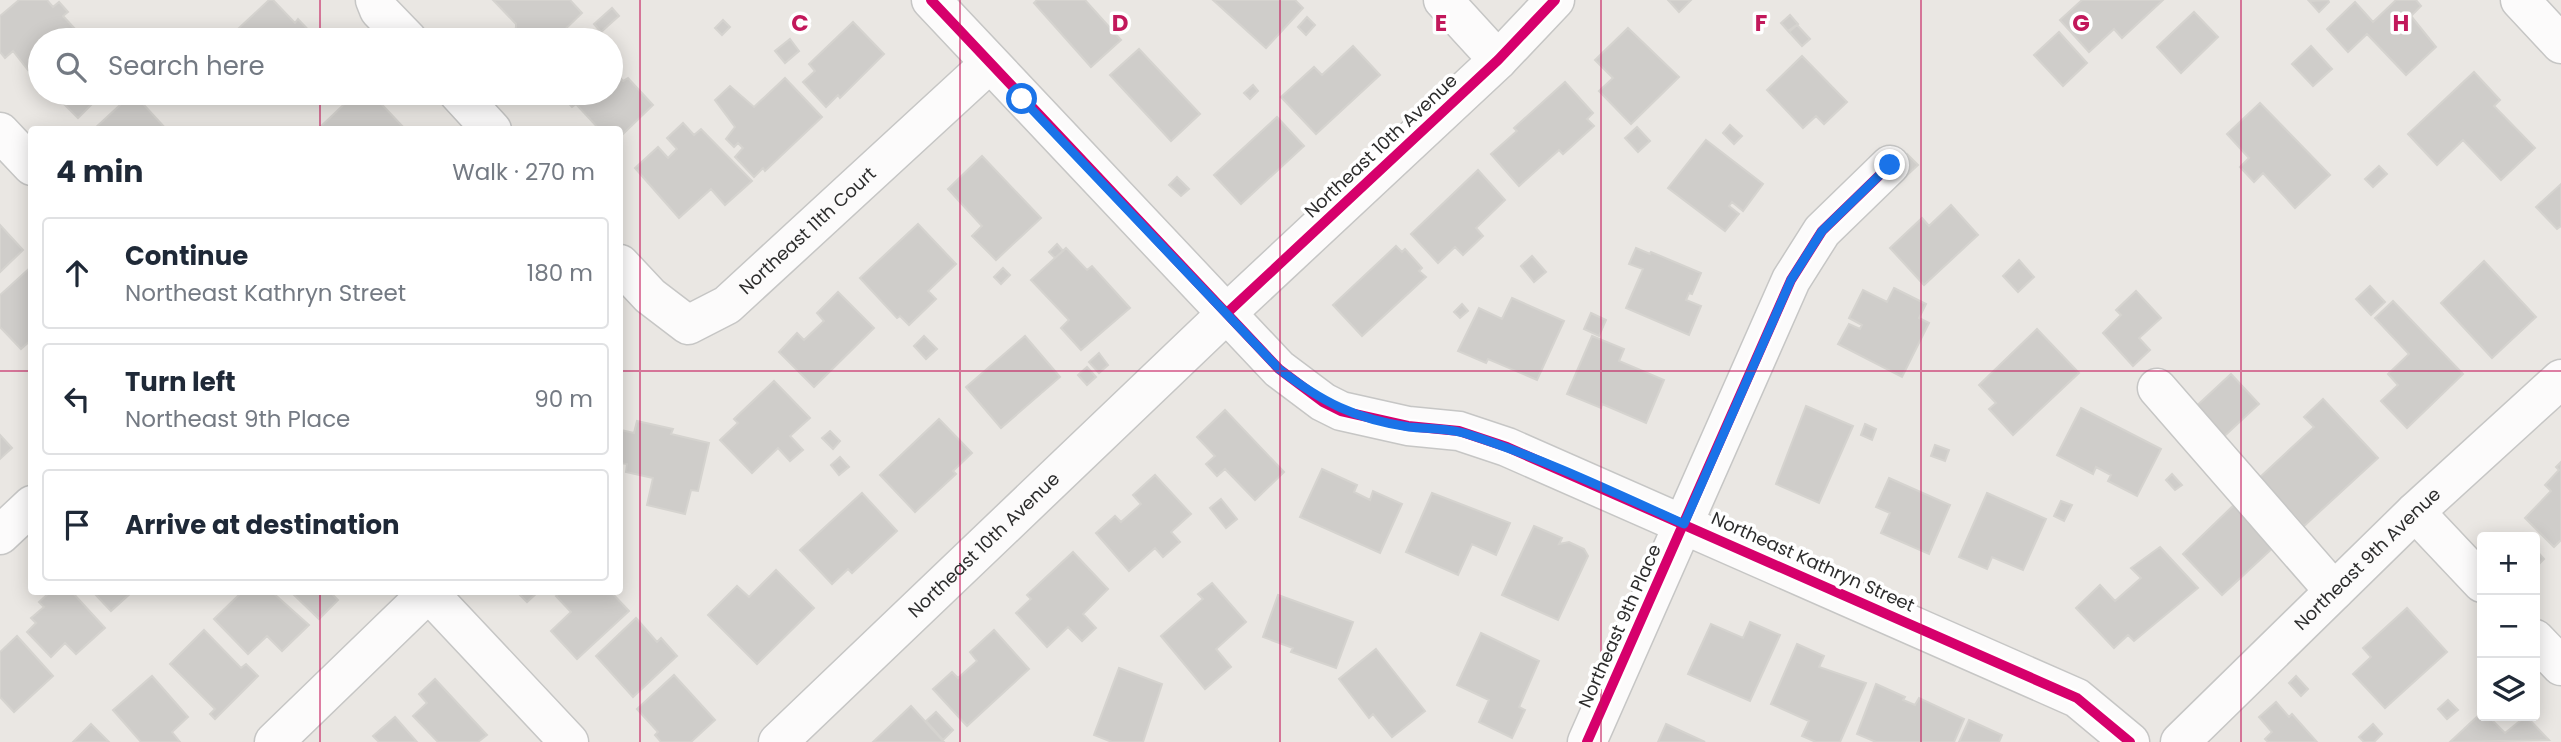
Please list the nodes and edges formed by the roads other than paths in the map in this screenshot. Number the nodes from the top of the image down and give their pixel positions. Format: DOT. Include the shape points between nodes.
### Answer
graph roads {
  1 [pos="375,0"];
  2 [pos="931,0"];
  3 [pos="1443,0"];
  4 [pos="1555,0"];
  5 [pos="2520,0"];
  6 [pos="396,28"];
  7 [pos="2561,44"];
  8 [pos="1498,60"];
  9 [pos="989,64"];
  10 [pos="469,105"];
  11 [pos="488,126"];
  12 [pos="0,132"];
  13 [pos="28,162"];
  14 [pos="1890,165"];
  15 [pos="623,267"];
  16 [pos="1227,313"];
  17 [pos="2561,379"];
  18 [pos="2157,388"];
  19 [pos="28,509"];
  20 [pos="2415,512"];
  21 [pos="1684,524"];
  22 [pos="0,535"];
  23 [pos="2477,578"];
  24 [pos="2334,591"];
  25 [pos="425,595"];
  26 [pos="431,595"];
  27 [pos="2540,644"];
  28 [pos="2561,666"];
  29 [pos="274,742"];
  30 [pos="569,742"];
  31 [pos="778,742"];
  32 [pos="1587,742"];
  33 [pos="2130,742"];
  34 [pos="2180,742"];
  1 -- 6 [label="street"];
  2 -- 9 [label="street, Northeast Kathryn Street"];
  3 -- 8 [label="street"];
  4 -- 8 [label="street, Northeast 10th Avenue"];
  5 -- 7 [label="street"];
  8 -- 16 [label="street, Northeast 10th Avenue"];
  9 -- 15 [label="street, Northeast 11th Court" via="727,305 688,325 650,296"];
  9 -- 16 [label="street, Northeast Kathryn Street"];
  10 -- 11 [label="street"];
  12 -- 13 [label="street"];
  14 -- 21 [label="street, Northeast 9th Place" via="1822,231 1791,280"];
  16 -- 21 [label="street, Northeast Kathryn Street" via="1279,369 1341,411 1408,426 1459,431 1507,447"];
  16 -- 31 [label="street, Northeast 10th Avenue"];
  17 -- 20 [label="street, Northeast 9th Avenue"];
  18 -- 24 [label="street"];
  19 -- 22 [label="street"];
  20 -- 23 [label="street"];
  20 -- 24 [label="street, Northeast 9th Avenue"];
  21 -- 32 [label="street, Northeast 9th Place"];
  21 -- 33 [label="street, Northeast Kathryn Street" via="2077,698"];
  24 -- 34 [label="street, Northeast 9th Avenue"];
  25 -- 29 [label="street"];
  26 -- 30 [label="street"];
  27 -- 28 [label="street"];
}
